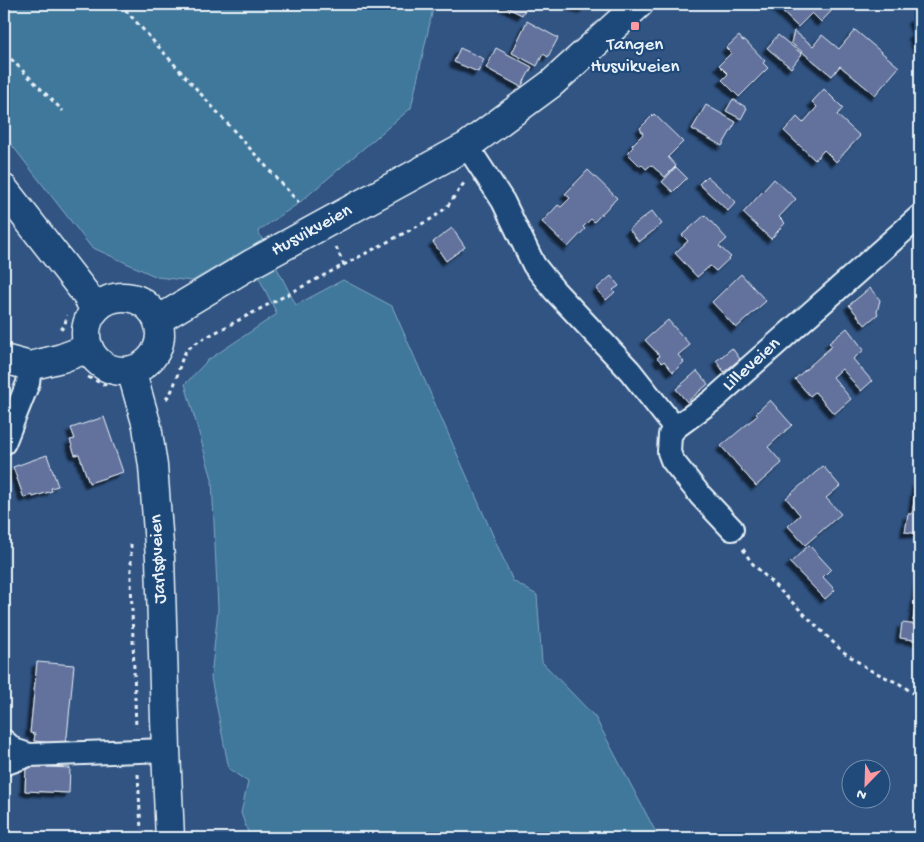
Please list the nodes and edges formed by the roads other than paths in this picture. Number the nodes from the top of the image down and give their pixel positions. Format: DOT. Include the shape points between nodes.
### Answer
graph roads {
  1 [pos="639,4"];
  2 [pos="471,151"];
  3 [pos="4,190"];
  4 [pos="920,216"];
  5 [pos="95,310"];
  6 [pos="158,320"];
  7 [pos="89,348"];
  8 [pos="4,360"];
  9 [pos="30,366"];
  10 [pos="131,370"];
  11 [pos="675,428"];
  12 [pos="4,443"];
  13 [pos="732,529"];
  14 [pos="4,741"];
  15 [pos="166,750"];
  16 [pos="29,755"];
  17 [pos="4,764"];
  18 [pos="170,838"];
  1 -- 2 [label="main road, Husvikveien"];
  2 -- 6 [label="main road, Husvikveien" via="262,259"];
  2 -- 11 [label="street" via="503,200 534,265 554,291 630,371"];
  3 -- 5 [label="main road"];
  4 -- 11 [label="street, Lilleveien" via="713,400"];
  5 -- 6 [label="main road" via="114,298 124,297 145,303"];
  5 -- 7 [label="main road" via="87,328"];
  6 -- 10 [label="main road" via="160,341 156,351 150,360"];
  7 -- 9 [label="main road"];
  7 -- 10 [label="main road" via="94,357 106,366"];
  8 -- 9 [label="main road"];
  9 -- 12 [label="street" via="28,383"];
  10 -- 15 [label="main road, Jarlsøveien" via="148,426 153,466 160,558"];
  11 -- 13 [label="street" via="670,435 672,460"];
  14 -- 16 [label="street" via="14,750"];
  15 -- 16 [label="street"];
  15 -- 18 [label="main road, Jarlsøveien"];
  16 -- 17 [label="street"];
}
